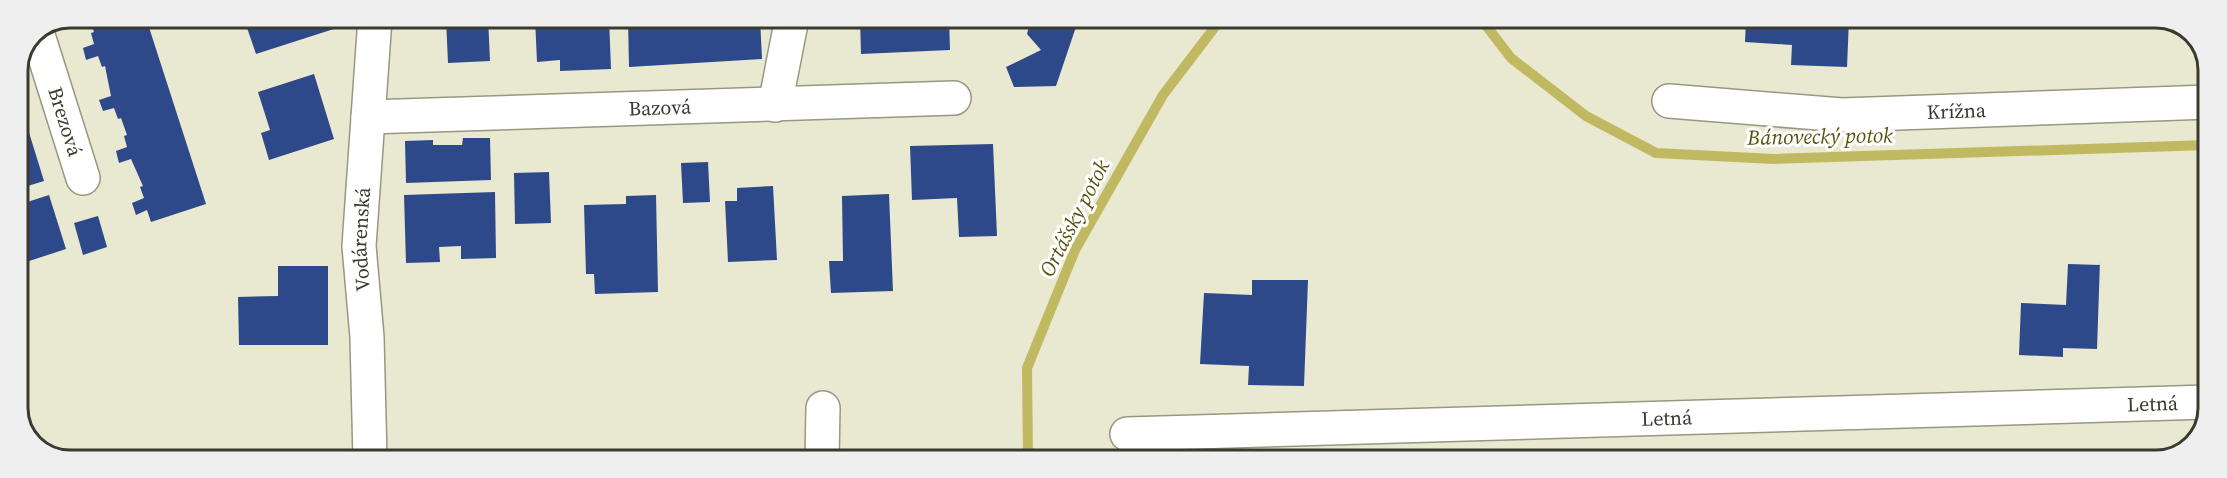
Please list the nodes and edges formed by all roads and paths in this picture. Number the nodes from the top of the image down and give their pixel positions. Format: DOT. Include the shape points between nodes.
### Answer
graph roads {
  1 [pos="374,28"];
  2 [pos="790,28"];
  3 [pos="40,42"];
  4 [pos="954,98"];
  5 [pos="1670,100"];
  6 [pos="2198,102"];
  7 [pos="776,105"];
  8 [pos="368,117"];
  9 [pos="83,177"];
  10 [pos="2198,402"];
  11 [pos="823,408"];
  12 [pos="1127,434"];
  13 [pos="370,450"];
  14 [pos="822,450"];
  1 -- 8 [label="street, Vodárenská"];
  2 -- 7 [label="street"];
  3 -- 9 [label="street, Brezová"];
  4 -- 7 [label="street, Bazová"];
  5 -- 6 [label="street, Krížna" via="1842,115"];
  7 -- 8 [label="street, Bazová"];
  8 -- 13 [label="street, Vodárenská" via="359,246 367,337"];
  10 -- 12 [label="street, Letná"];
  11 -- 14 [label="street"];
}
